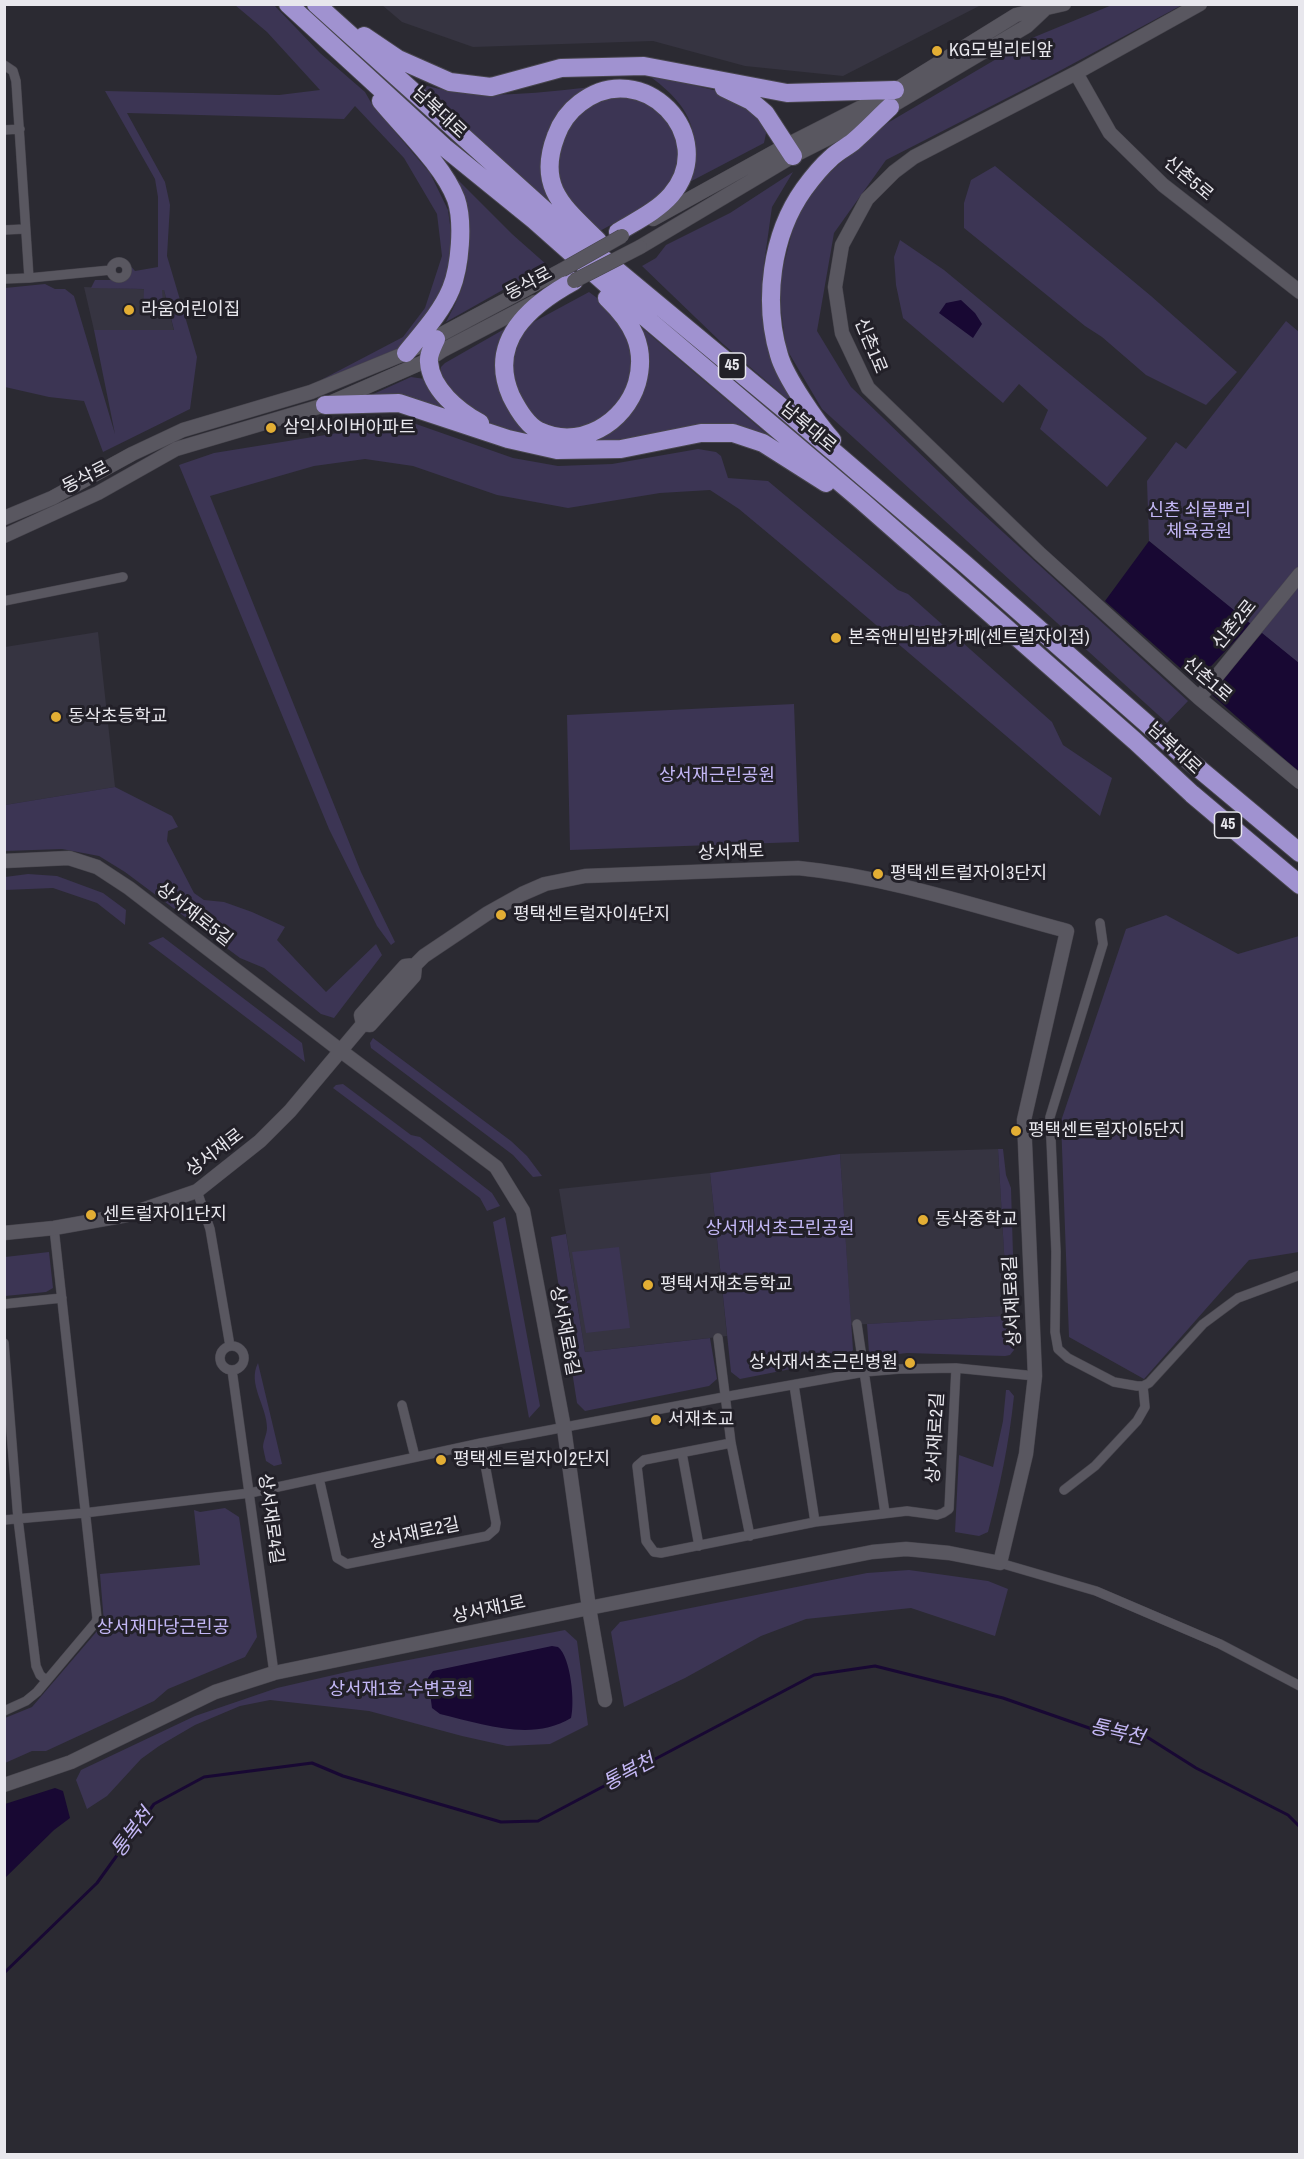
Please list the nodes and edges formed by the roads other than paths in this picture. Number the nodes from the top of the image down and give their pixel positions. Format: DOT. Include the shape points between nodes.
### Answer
graph roads {
  1 [pos="288,4"];
  2 [pos="1064,4"];
  3 [pos="1200,4"];
  4 [pos="317,5"];
  5 [pos="342,53"];
  6 [pos="4,65"];
  7 [pos="1076,73"];
  8 [pos="700,76"];
  9 [pos="892,99"];
  10 [pos="20,129"];
  11 [pos="4,130"];
  12 [pos="789,151"];
  13 [pos="496,190"];
  14 [pos="24,229"];
  15 [pos="4,230"];
  16 [pos="620,234"];
  17 [pos="111,270"];
  18 [pos="568,276"];
  19 [pos="29,278"];
  20 [pos="4,279"];
  21 [pos="1299,292"];
  22 [pos="668,313"];
  23 [pos="435,339"];
  24 [pos="406,353"];
  25 [pos="428,360"];
  26 [pos="325,405"];
  27 [pos="508,439"];
  28 [pos="869,482"];
  29 [pos="864,502"];
  30 [pos="4,518"];
  31 [pos="4,536"];
  32 [pos="1299,574"];
  33 [pos="123,577"];
  34 [pos="4,601"];
  35 [pos="1199,698"];
  36 [pos="1299,782"];
  37 [pos="1299,853"];
  38 [pos="4,861"];
  39 [pos="1299,885"];
  40 [pos="1100,923"];
  41 [pos="1066,931"];
  42 [pos="341,1051"];
  43 [pos="197,1191"];
  44 [pos="54,1228"];
  45 [pos="4,1233"];
  46 [pos="1299,1275"];
  47 [pos="62,1298"];
  48 [pos="4,1304"];
  49 [pos="857,1324"];
  50 [pos="718,1338"];
  51 [pos="4,1343"];
  52 [pos="230,1346"];
  53 [pos="956,1368"];
  54 [pos="232,1370"];
  55 [pos="864,1372"];
  56 [pos="1035,1376"];
  57 [pos="794,1385"];
  58 [pos="1143,1386"];
  59 [pos="724,1396"];
  60 [pos="402,1405"];
  61 [pos="564,1428"];
  62 [pos="481,1443"];
  63 [pos="731,1443"];
  64 [pos="682,1453"];
  65 [pos="414,1457"];
  66 [pos="320,1478"];
  67 [pos="1064,1490"];
  68 [pos="250,1493"];
  69 [pos="84,1513"];
  70 [pos="885,1513"];
  71 [pos="18,1519"];
  72 [pos="4,1520"];
  73 [pos="815,1522"];
  74 [pos="750,1536"];
  75 [pos="699,1546"];
  76 [pos="1000,1563"];
  77 [pos="589,1608"];
  78 [pos="274,1673"];
  79 [pos="46,1680"];
  80 [pos="1299,1686"];
  81 [pos="605,1700"];
  82 [pos="4,1711"];
  83 [pos="4,1785"];
  1 -- 5 [label="highway, 남북대로 / 45"];
  2 -- 9 [label="street, 동삭로" via="1044,10 1027,26"];
  3 -- 7 [label="street, 신촌1로"];
  4 -- 8 [label="highway" via="398,59 450,82 490,87 561,68 644,66"];
  4 -- 22 [label="highway, 남북대로 / 45" via="549,214"];
  5 -- 13 [label="highway, 남북대로 / 45"];
  5 -- 24 [label="highway" via="420,146 456,200 460,229 451,289"];
  6 -- 10 [label="street" via="13,71 16,81"];
  7 -- 21 [label="street, 신촌5로" via="1110,132 1163,185"];
  7 -- 35 [label="street, 신촌1로" via="914,157 867,199 842,245 835,287 842,333 868,388 1039,553"];
  8 -- 9 [label="highway" via="787,93"];
  8 -- 12 [label="highway" via="751,101 765,113"];
  9 -- 12 [label="street, 동삭로"];
  9 -- 28 [label="highway" via="804,189 789,214 777,249 771,286 779,358 826,434"];
  10 -- 11 [label="street"];
  10 -- 14 [label="street"];
  12 -- 16 [label="street, 동삭로"];
  12 -- 18 [label="street, 동삭로, bridge" via="640,247"];
  13 -- 18 [label="highway" via="609,300 628,321 640,347 639,373 623,411 605,427 568,437 537,430 516,407 506,384 505,355 511,334 522,319"];
  13 -- 29 [label="highway, 남북대로 / 45"];
  14 -- 15 [label="street"];
  14 -- 19 [label="street"];
  16 -- 18 [label="street, 동삭로, bridge"];
  16 -- 22 [label="highway" via="664,203 679,182 686,159 682,131 674,115 639,91 607,88 570,111 560,125 549,165 553,190 565,209"];
  17 -- 19 [label="street"];
  18 -- 23 [label="street, 동삭로"];
  18 -- 25 [label="street, 동삭로"];
  19 -- 20 [label="street"];
  22 -- 28 [label="highway, 남북대로 / 45"];
  23 -- 24 [label="street, 동삭로"];
  23 -- 25 [label="highway"];
  24 -- 30 [label="street, 동삭로" via="311,392 183,430 52,498"];
  25 -- 26 [label="street, 동삭로"];
  25 -- 27 [label="highway" via="433,379 453,404"];
  26 -- 27 [label="highway" via="399,403"];
  26 -- 31 [label="street, 동삭로" via="176,450 98,493"];
  27 -- 29 [label="highway" via="557,450 621,449 701,433 733,433 763,443 841,494"];
  28 -- 37 [label="highway, 남북대로 / 45"];
  29 -- 39 [label="highway, 남북대로 / 45"];
  32 -- 35 [label="street, 신촌2로"];
  33 -- 34 [label="street"];
  35 -- 36 [label="street, 신촌1로"];
  38 -- 42 [label="street, 상서재로5길" via="69,858 97,867"];
  40 -- 58 [label="street" via="1103,944 1050,1117 1055,1332 1058,1348 1068,1358 1114,1382"];
  41 -- 42 [label="street, 상서재로" via="877,879 828,871 798,868 585,876 545,884 522,894 415,965 405,966 361,1015 363,1024"];
  41 -- 56 [label="street, 상서재로8길" via="1024,1120"];
  42 -- 43 [label="street, 상서재로" via="260,1141"];
  42 -- 61 [label="street, 상서재로6길" via="496,1167 523,1211"];
  43 -- 44 [label="street, 상서재로" via="127,1215"];
  43 -- 52 [label="street" via="210,1229"];
  44 -- 45 [label="street, 상서재로"];
  44 -- 47 [label="street"];
  46 -- 58 [label="street" via="1238,1298 1203,1324"];
  47 -- 48 [label="street"];
  47 -- 69 [label="street"];
  49 -- 55 [label="street"];
  50 -- 59 [label="street"];
  51 -- 71 [label="street"];
  52 -- 54 [label="street" via="220,1357 222,1364"];
  52 -- 54 [label="street" via="238,1348 243,1357"];
  53 -- 55 [label="street, 상서재로2길"];
  53 -- 56 [label="street, 상서재로2길"];
  53 -- 70 [label="street, 상서재로2길" via="949,1509 937,1515 907,1510"];
  54 -- 68 [label="street, 상서재로4길"];
  55 -- 57 [label="street, 상서재로2길"];
  55 -- 70 [label="street"];
  56 -- 76 [label="street, 상서재로8길" via="1026,1454"];
  57 -- 59 [label="street, 상서재로2길"];
  57 -- 73 [label="street"];
  58 -- 67 [label="street" via="1145,1407 1137,1421 1095,1466"];
  59 -- 61 [label="street, 상서재로2길"];
  59 -- 63 [label="street"];
  60 -- 65 [label="street"];
  61 -- 62 [label="street, 상서재로2길"];
  61 -- 77 [label="street, 상서재로6길"];
  62 -- 65 [label="street, 상서재로2길"];
  62 -- 66 [label="street, 상서재로2길" via="496,1522 491,1533 476,1538 347,1564 334,1551"];
  63 -- 64 [label="street"];
  63 -- 74 [label="street"];
  64 -- 75 [label="street"];
  64 -- 75 [label="street" via="644,1460 637,1466 646,1541 654,1552 662,1553"];
  65 -- 66 [label="street, 상서재로2길"];
  66 -- 68 [label="street, 상서재로2길"];
  68 -- 69 [label="street, 상서재로2길"];
  68 -- 78 [label="street, 상서재로4길"];
  69 -- 71 [label="street, 상서재로2길"];
  69 -- 79 [label="street" via="96,1622"];
  70 -- 73 [label="street"];
  71 -- 72 [label="street, 상서재로2길"];
  71 -- 79 [label="street" via="36,1666"];
  73 -- 74 [label="street"];
  74 -- 75 [label="street"];
  76 -- 77 [label="street, 상서재1로" via="906,1549 872,1552"];
  76 -- 80 [label="street" via="1096,1591 1220,1644"];
  77 -- 78 [label="street, 상서재1로"];
  77 -- 81 [label="street, 상서재로6길"];
  78 -- 83 [label="street, 상서재1로" via="215,1692 71,1762"];
  79 -- 82 [label="street" via="26,1701"];
}
